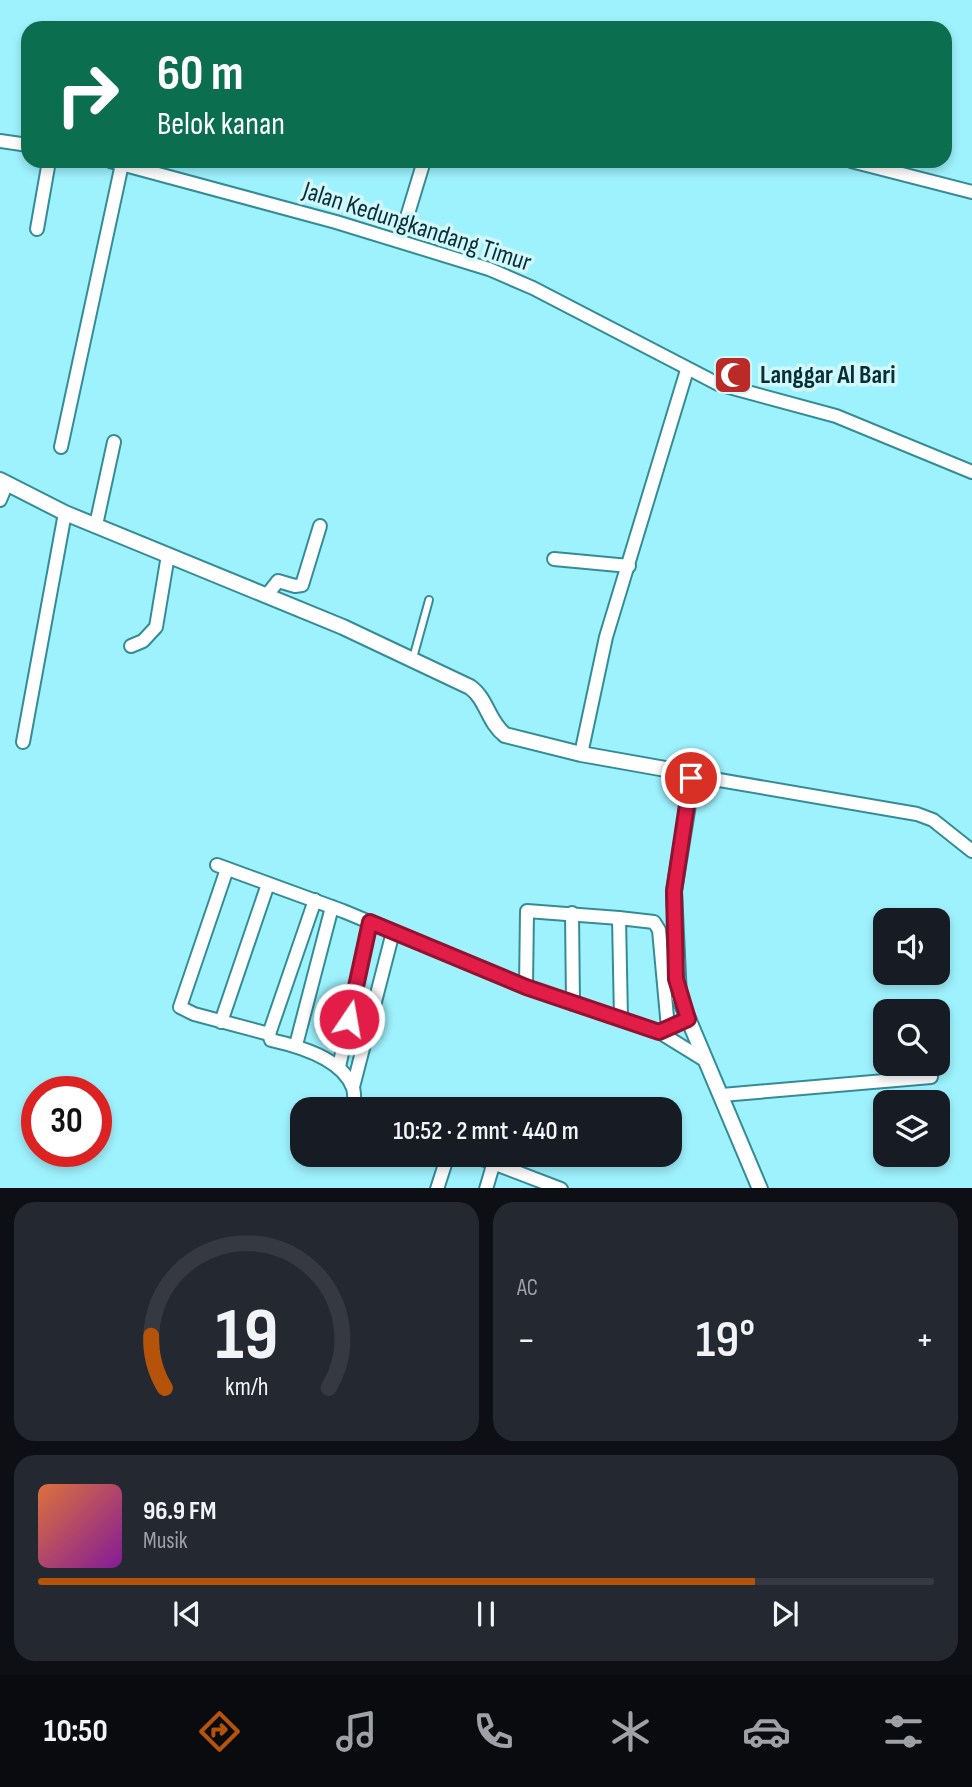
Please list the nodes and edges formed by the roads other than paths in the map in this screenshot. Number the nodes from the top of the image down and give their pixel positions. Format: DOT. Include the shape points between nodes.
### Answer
graph roads {
  1 [pos="0,141"];
  2 [pos="21,144"];
  3 [pos="48,168"];
  4 [pos="115,168"];
  5 [pos="138,168"];
  6 [pos="422,168"];
  7 [pos="878,168"];
  8 [pos="972,192"];
  9 [pos="37,229"];
  10 [pos="400,240"];
  11 [pos="687,370"];
  12 [pos="114,442"];
  13 [pos="61,447"];
  14 [pos="972,472"];
  15 [pos="3,482"];
  16 [pos="0,500"];
  17 [pos="65,513"];
  18 [pos="96,525"];
  19 [pos="320,526"];
  20 [pos="167,555"];
  21 [pos="554,559"];
  22 [pos="629,566"];
  23 [pos="267,595"];
  24 [pos="429,600"];
  25 [pos="131,646"];
  26 [pos="412,660"];
  27 [pos="23,742"];
  28 [pos="581,754"];
  29 [pos="690,775"];
  30 [pos="972,851"];
  31 [pos="268,884"];
  32 [pos="315,900"];
  33 [pos="332,907"];
  34 [pos="572,913"];
  35 [pos="619,918"];
  36 [pos="370,922"];
  37 [pos="393,932"];
  38 [pos="526,987"];
  39 [pos="573,1004"];
  40 [pos="621,1019"];
  41 [pos="688,1019"];
  42 [pos="221,1022"];
  43 [pos="664,1030"];
  44 [pos="269,1034"];
  45 [pos="296,1045"];
  46 [pos="706,1061"];
  47 [pos="339,1067"];
  48 [pos="931,1077"];
  49 [pos="353,1087"];
  50 [pos="722,1095"];
  51 [pos="353,1097"];
  52 [pos="444,1167"];
  53 [pos="493,1167"];
  54 [pos="502,1167"];
  55 [pos="535,1184"];
  56 [pos="437,1188"];
  57 [pos="486,1188"];
  58 [pos="561,1188"];
  59 [pos="760,1188"];
  1 -- 2 [label="street"];
  3 -- 9 [label="street"];
  4 -- 13 [label="street"];
  5 -- 10 [label="street, Jalan Kedungkandang Timur"];
  6 -- 10 [label="street"];
  7 -- 8 [label="street"];
  10 -- 11 [label="street, Jalan Kedungkandang Timur" via="518,281"];
  11 -- 14 [label="street, Jalan Kedungkandang Timur" via="753,395 836,416"];
  11 -- 22 [label="street"];
  12 -- 18 [label="street"];
  15 -- 16 [label="street"];
  15 -- 17 [label="street"];
  17 -- 18 [label="street"];
  17 -- 27 [label="street"];
  18 -- 20 [label="street"];
  19 -- 23 [label="street" via="302,585 278,581"];
  20 -- 23 [label="street"];
  20 -- 25 [label="street" via="156,627"];
  21 -- 22 [label="street"];
  22 -- 28 [label="street" via="606,636"];
  23 -- 26 [label="street"];
  24 -- 26 [label="lane"];
  26 -- 28 [label="street" via="477,692 505,735"];
  28 -- 29 [label="street"];
  29 -- 30 [label="street" via="917,814 933,820"];
  29 -- 41 [label="street" via="674,891 676,979"];
  31 -- 32 [label="street"];
  31 -- 42 [label="street"];
  31 -- 42 [label="street" via="222,867 180,1007"];
  32 -- 33 [label="street"];
  32 -- 44 [label="street"];
  33 -- 36 [label="street"];
  33 -- 45 [label="street"];
  34 -- 35 [label="street"];
  34 -- 38 [label="street" via="526,912"];
  34 -- 39 [label="street"];
  35 -- 40 [label="street"];
  35 -- 43 [label="street" via="654,922 658,927"];
  36 -- 37 [label="street"];
  36 -- 47 [label="street"];
  37 -- 38 [label="street"];
  37 -- 49 [label="street"];
  38 -- 39 [label="street"];
  39 -- 40 [label="street"];
  40 -- 43 [label="street"];
  41 -- 43 [label="street"];
  41 -- 46 [label="street"];
  42 -- 44 [label="street"];
  43 -- 46 [label="street"];
  44 -- 45 [label="street" via="271,1040"];
  45 -- 47 [label="street"];
  46 -- 50 [label="street"];
  47 -- 49 [label="street"];
  48 -- 50 [label="street"];
  49 -- 51 [label="street"];
  50 -- 59 [label="street"];
  52 -- 56 [label="street"];
  53 -- 57 [label="street"];
  54 -- 55 [label="street"];
  55 -- 58 [label="street"];
}
